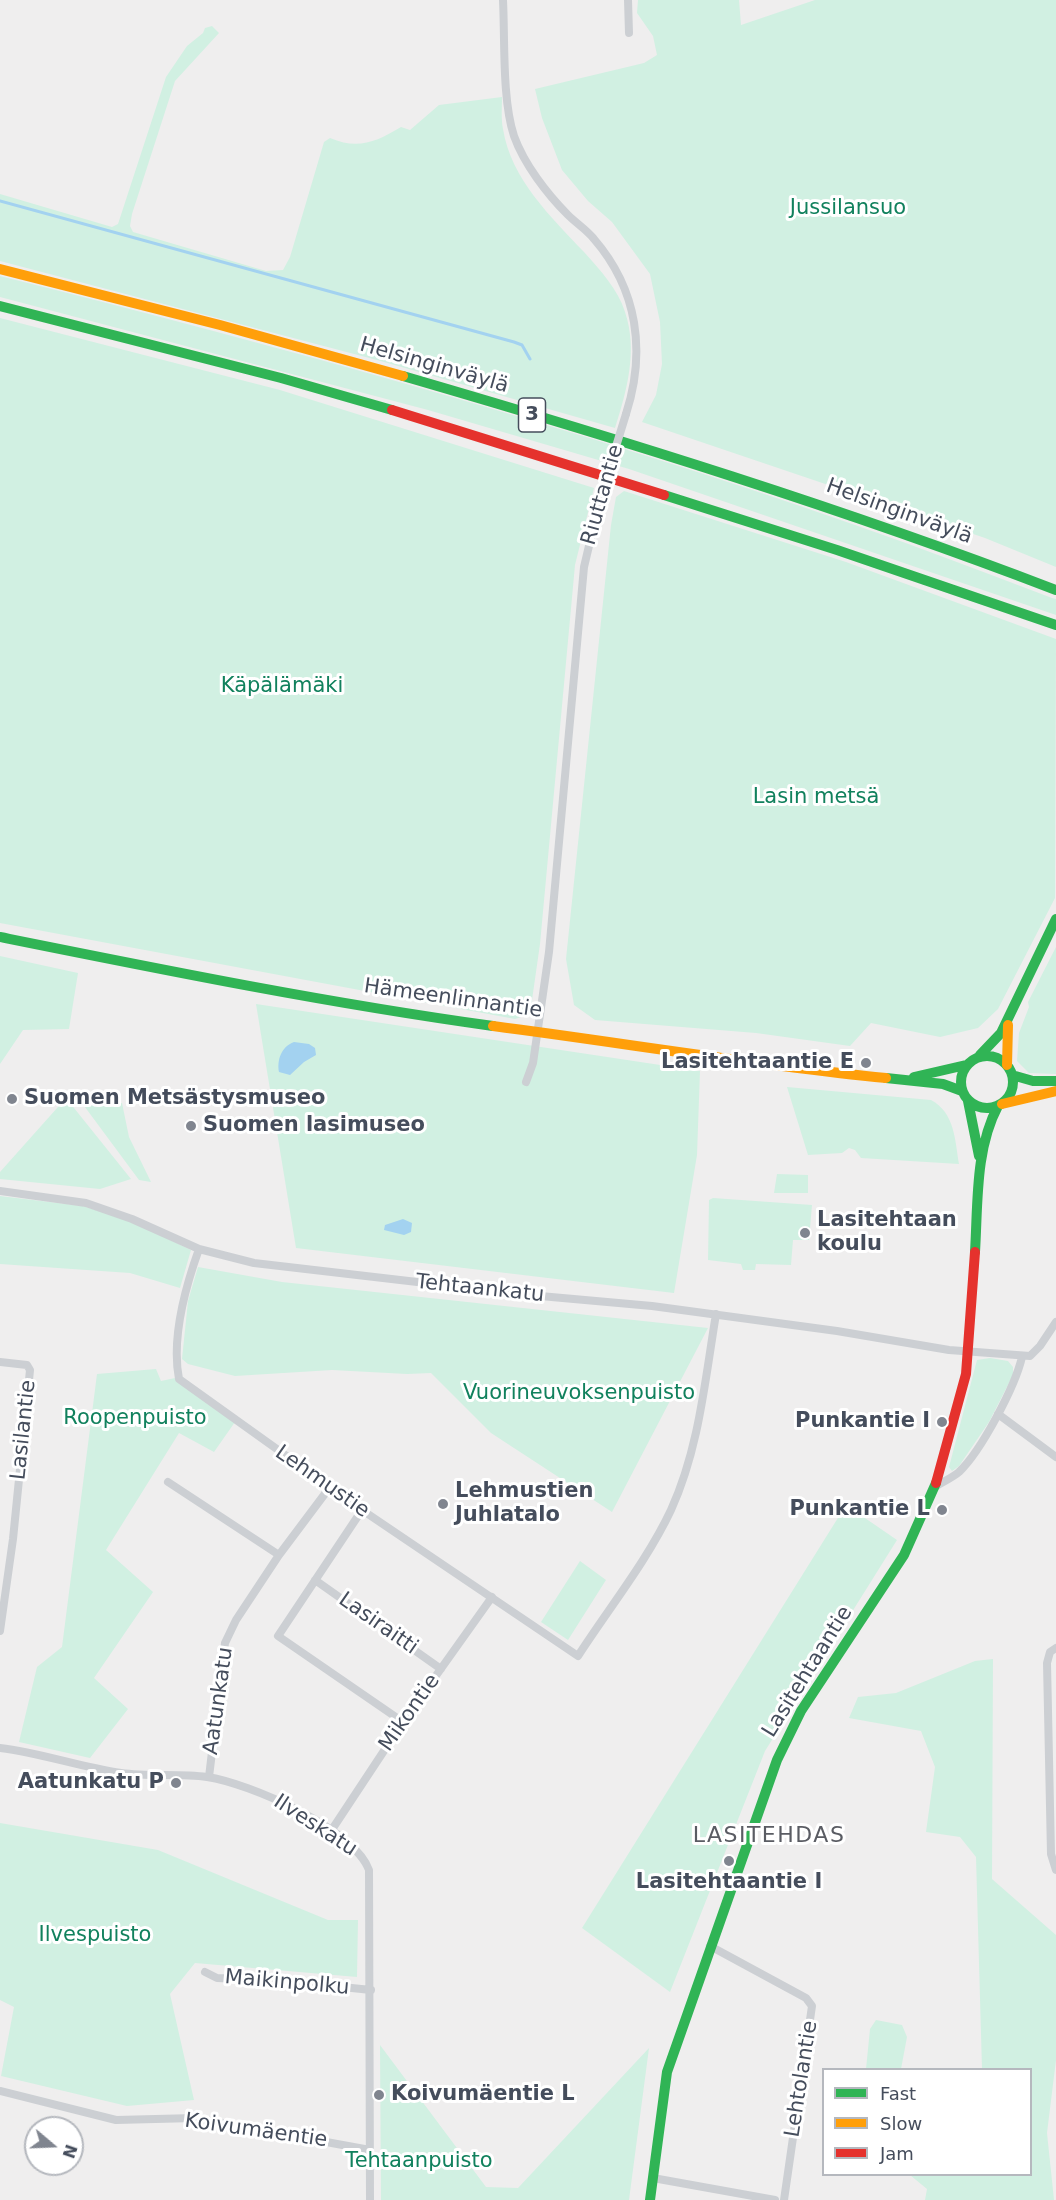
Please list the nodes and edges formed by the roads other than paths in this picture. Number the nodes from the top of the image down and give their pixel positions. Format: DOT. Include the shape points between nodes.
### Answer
graph roads {
  1 [pos="503,0"];
  2 [pos="627,0"];
  3 [pos="629,33"];
  4 [pos="0,269"];
  5 [pos="0,306"];
  6 [pos="1056,590"];
  7 [pos="1056,626"];
  8 [pos="1056,919"];
  9 [pos="0,937"];
  10 [pos="1008,1022"];
  11 [pos="538,1031"];
  12 [pos="978,1057"];
  13 [pos="966,1065"];
  14 [pos="1010,1070"];
  15 [pos="903,1079"];
  16 [pos="1056,1081"];
  17 [pos="526,1082"];
  18 [pos="1056,1091"];
  19 [pos="965,1096"];
  20 [pos="1000,1105"];
  21 [pos="981,1166"];
  22 [pos="0,1191"];
  23 [pos="199,1249"];
  24 [pos="716,1314"];
  25 [pos="1056,1322"];
  26 [pos="969,1351"];
  27 [pos="1022,1357"];
  28 [pos="0,1362"];
  29 [pos="998,1414"];
  30 [pos="1056,1457"];
  31 [pos="168,1482"];
  32 [pos="330,1487"];
  33 [pos="935,1487"];
  34 [pos="362,1510"];
  35 [pos="279,1555"];
  36 [pos="315,1580"];
  37 [pos="492,1597"];
  38 [pos="0,1631"];
  39 [pos="1056,1648"];
  40 [pos="441,1669"];
  41 [pos="403,1722"];
  42 [pos="0,1748"];
  43 [pos="208,1778"];
  44 [pos="331,1832"];
  45 [pos="1056,1870"];
  46 [pos="710,1946"];
  47 [pos="205,1972"];
  48 [pos="370,1990"];
  49 [pos="0,2091"];
  50 [pos="370,2150"];
  51 [pos="653,2178"];
  52 [pos="370,2200"];
  53 [pos="650,2200"];
  54 [pos="775,2200"];
  55 [pos="784,2200"];
  1 -- 11 [label="street, Riuttantie, bridge" via="508,100 514,136 546,189 610,259 632,308 638,356 632,396 601,495 584,567 549,952"];
  2 -- 3 [label="street"];
  4 -- 6 [label="main road, Helsinginväylä / 3" via="459,392 842,512"];
  5 -- 7 [label="main road, 3" via="281,378 445,426 837,550"];
  8 -- 10 [label="main road" via="1017,994"];
  9 -- 11 [label="main road, Hämeenlinnantie" via="276,992"];
  10 -- 12 [label="main road" via="996,1043"];
  10 -- 14 [label="main road"];
  11 -- 15 [label="main road, Hämeenlinnantie" via="788,1069"];
  11 -- 17 [label="street, Riuttantie"];
  12 -- 13 [label="main road"];
  12 -- 14 [label="main road" via="993,1056"];
  13 -- 15 [label="main road, Hämeenlinnantie"];
  13 -- 19 [label="main road" via="961,1075"];
  14 -- 16 [label="main road" via="1033,1081"];
  14 -- 20 [label="main road" via="1011,1093"];
  15 -- 19 [label="main road, Hämeenlinnantie" via="943,1084"];
  18 -- 20 [label="main road"];
  19 -- 20 [label="main road" via="982,1108"];
  19 -- 21 [label="main road, Lasitehtaantie"];
  20 -- 21 [label="main road, Lasitehtaantie" via="987,1126"];
  21 -- 26 [label="main road, Lasitehtaantie"];
  22 -- 23 [label="street, Tehtaankatu" via="86,1203"];
  23 -- 24 [label="street, Tehtaankatu" via="254,1263"];
  23 -- 32 [label="street, Lehmustie" via="180,1323 176,1364 180,1379"];
  24 -- 26 [label="street, Tehtaankatu"];
  24 -- 37 [label="street, Lehmustie" via="701,1405 685,1475 672,1509 578,1656"];
  25 -- 27 [label="street" via="1034,1353"];
  26 -- 27 [label="street, Tehtaankatu"];
  26 -- 33 [label="main road, Lasitehtaantie" via="958,1409"];
  27 -- 29 [label="street"];
  28 -- 38 [label="street, Lasilantie" via="27,1365 30,1370"];
  29 -- 30 [label="street"];
  29 -- 33 [label="street" via="962,1468"];
  31 -- 35 [label="street"];
  32 -- 34 [label="street, Lehmustie"];
  32 -- 35 [label="street, Aatunkatu"];
  33 -- 46 [label="main road, Lasitehtaantie" via="904,1555 787,1735"];
  34 -- 36 [label="street"];
  34 -- 37 [label="street, Lehmustie"];
  35 -- 43 [label="street, Aatunkatu" via="225,1643"];
  36 -- 40 [label="street, Lasiraitti"];
  36 -- 41 [label="street" via="278,1636"];
  37 -- 40 [label="street, Mikontie"];
  39 -- 45 [label="street" via="1050,1652 1047,1664 1051,1854"];
  40 -- 41 [label="street, Mikontie"];
  41 -- 44 [label="street, Mikontie"];
  42 -- 43 [label="street, Ilveskatu" via="122,1773"];
  43 -- 44 [label="street, Ilveskatu" via="272,1798"];
  44 -- 48 [label="street, Ilveskatu" via="361,1854 369,1870"];
  46 -- 51 [label="main road, Lasitehtaantie" via="667,2072"];
  46 -- 55 [label="street, Lehtolantie" via="806,1998 813,2006"];
  47 -- 48 [label="street, Maikinpolku" via="217,1978"];
  48 -- 50 [label="street, Ilveskatu"];
  49 -- 50 [label="street, Koivumäentie" via="116,2120 195,2118"];
  50 -- 52 [label="street, Ilveskatu"];
  51 -- 53 [label="main road, Lasitehtaantie"];
  51 -- 54 [label="street"];
}
